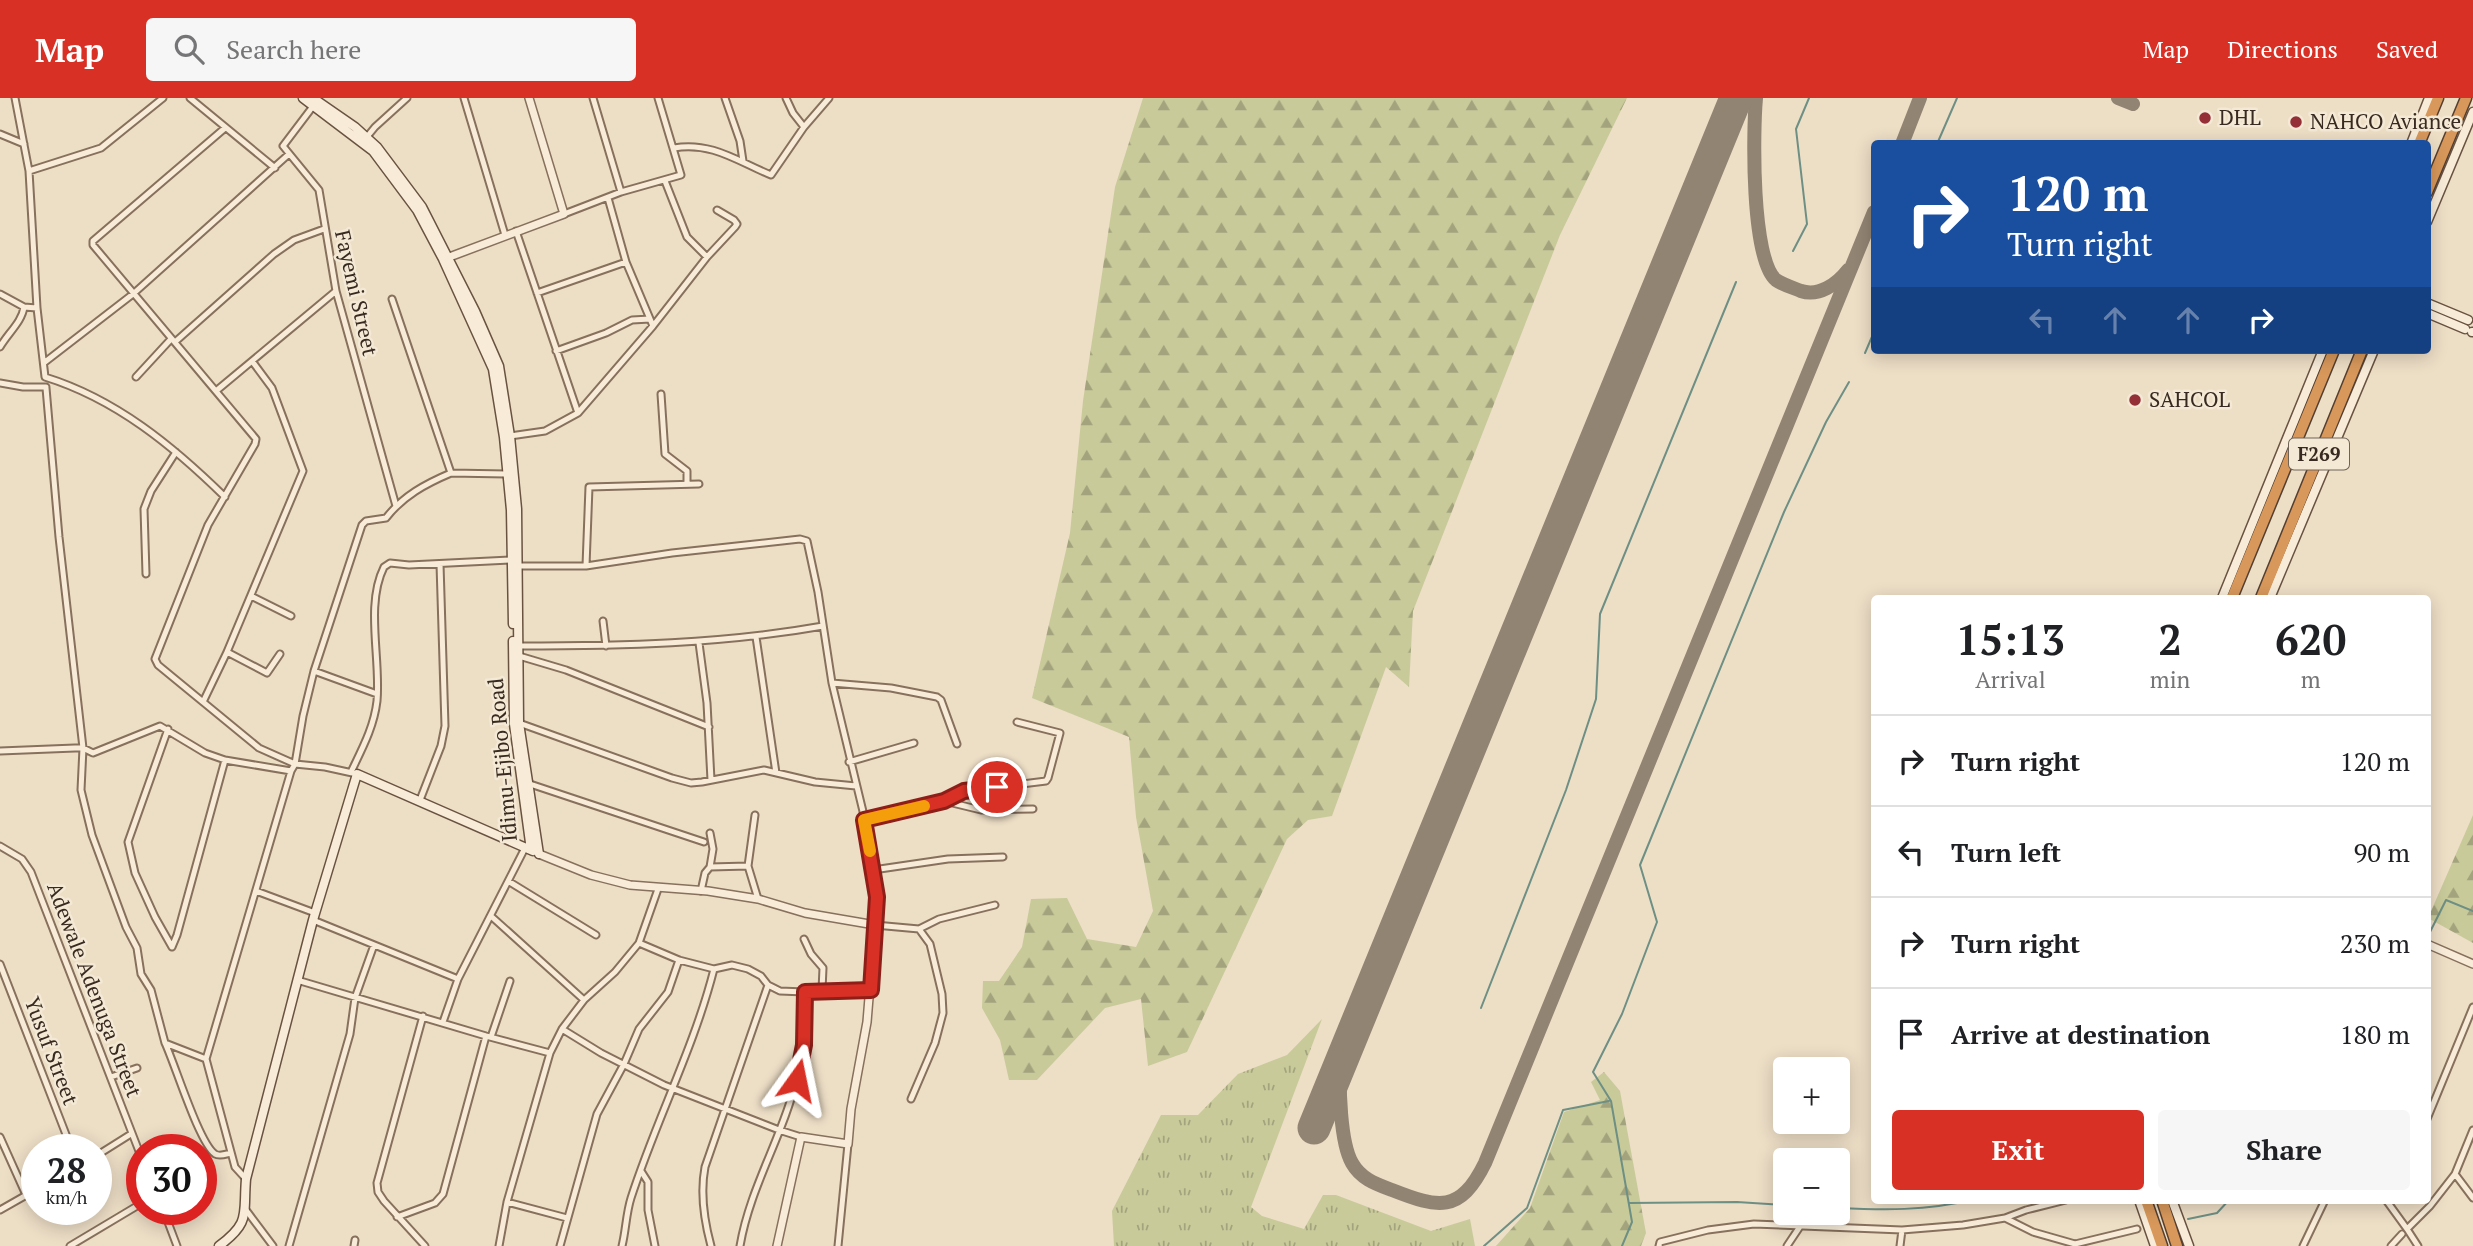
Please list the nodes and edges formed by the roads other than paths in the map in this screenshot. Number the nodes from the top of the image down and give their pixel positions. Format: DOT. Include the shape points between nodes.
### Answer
graph roads {
  1 [pos="15,98"];
  2 [pos="163,98"];
  3 [pos="190,98"];
  4 [pos="303,98"];
  5 [pos="407,98"];
  6 [pos="464,98"];
  7 [pos="529,98"];
  8 [pos="593,98"];
  9 [pos="658,98"];
  10 [pos="725,98"];
  11 [pos="786,98"];
  12 [pos="830,98"];
  13 [pos="2429,98"];
  14 [pos="2438,98"];
  15 [pos="2466,98"];
  16 [pos="313,102"];
  17 [pos="2473,112"];
  18 [pos="804,127"];
  19 [pos="225,128"];
  20 [pos="0,134"];
  21 [pos="366,138"];
  22 [pos="2413,140"];
  23 [pos="2421,140"];
  24 [pos="24,144"];
  25 [pos="674,148"];
  26 [pos="289,154"];
  27 [pos="743,161"];
  28 [pos="275,168"];
  29 [pos="30,171"];
  30 [pos="665,181"];
  31 [pos="2431,182"];
  32 [pos="621,192"];
  33 [pos="608,198"];
  34 [pos="717,210"];
  35 [pos="2431,212"];
  36 [pos="564,214"];
  37 [pos="324,229"];
  38 [pos="516,231"];
  39 [pos="505,235"];
  40 [pos="707,257"];
  41 [pos="446,258"];
  42 [pos="626,262"];
  43 [pos="337,291"];
  44 [pos="537,293"];
  45 [pos="0,294"];
  46 [pos="132,294"];
  47 [pos="392,299"];
  48 [pos="2431,305"];
  49 [pos="24,307"];
  50 [pos="37,308"];
  51 [pos="2431,314"];
  52 [pos="650,319"];
  53 [pos="653,326"];
  54 [pos="2469,328"];
  55 [pos="173,341"];
  56 [pos="0,347"];
  57 [pos="556,351"];
  58 [pos="2321,354"];
  59 [pos="2332,354"];
  60 [pos="2360,354"];
  61 [pos="2372,354"];
  62 [pos="252,361"];
  63 [pos="45,362"];
  64 [pos="46,377"];
  65 [pos="136,377"];
  66 [pos="0,383"];
  67 [pos="46,388"];
  68 [pos="216,391"];
  69 [pos="661,394"];
  70 [pos="578,413"];
  71 [pos="510,436"];
  72 [pos="176,452"];
  73 [pos="451,474"];
  74 [pos="506,474"];
  75 [pos="687,484"];
  76 [pos="699,484"];
  77 [pos="225,497"];
  78 [pos="396,506"];
  79 [pos="515,563"];
  80 [pos="440,564"];
  81 [pos="586,566"];
  82 [pos="146,574"];
  83 [pos="2223,595"];
  84 [pos="2233,595"];
  85 [pos="2262,595"];
  86 [pos="2271,595"];
  87 [pos="251,596"];
  88 [pos="291,616"];
  89 [pos="603,621"];
  90 [pos="823,626"];
  91 [pos="756,637"];
  92 [pos="699,643"];
  93 [pos="519,646"];
  94 [pos="606,646"];
  95 [pos="227,652"];
  96 [pos="280,654"];
  97 [pos="519,656"];
  98 [pos="314,671"];
  99 [pos="515,672"];
  100 [pos="832,683"];
  101 [pos="377,694"];
  102 [pos="203,702"];
  103 [pos="1017,722"];
  104 [pos="519,723"];
  105 [pos="709,727"];
  106 [pos="168,729"];
  107 [pos="518,735"];
  108 [pos="914,743"];
  109 [pos="957,744"];
  110 [pos="83,748"];
  111 [pos="0,751"];
  112 [pos="226,760"];
  113 [pos="849,762"];
  114 [pos="295,764"];
  115 [pos="291,771"];
  116 [pos="354,773"];
  117 [pos="776,773"];
  118 [pos="711,780"];
  119 [pos="527,783"];
  120 [pos="856,786"];
  121 [pos="420,800"];
  122 [pos="944,801"];
  123 [pos="1032,809"];
  124 [pos="755,815"];
  125 [pos="864,820"];
  126 [pos="710,833"];
  127 [pos="704,842"];
  128 [pos="0,846"];
  129 [pos="532,850"];
  130 [pos="1003,857"];
  131 [pos="748,866"];
  132 [pos="710,867"];
  133 [pos="873,870"];
  134 [pos="508,881"];
  135 [pos="658,889"];
  136 [pos="256,891"];
  137 [pos="701,891"];
  138 [pos="758,899"];
  139 [pos="995,905"];
  140 [pos="314,917"];
  141 [pos="492,917"];
  142 [pos="875,925"];
  143 [pos="919,929"];
  144 [pos="596,935"];
  145 [pos="804,939"];
  146 [pos="639,943"];
  147 [pos="374,945"];
  148 [pos="2431,946"];
  149 [pos="680,960"];
  150 [pos="0,964"];
  151 [pos="2473,964"];
  152 [pos="714,969"];
  153 [pos="458,979"];
  154 [pos="297,980"];
  155 [pos="510,981"];
  156 [pos="768,985"];
  157 [pos="822,990"];
  158 [pos="871,990"];
  159 [pos="805,992"];
  160 [pos="355,998"];
  161 [pos="584,1000"];
  162 [pos="2473,1007"];
  163 [pos="423,1016"];
  164 [pos="443,1022"];
  165 [pos="562,1030"];
  166 [pos="488,1037"];
  167 [pos="165,1043"];
  168 [pos="550,1053"];
  169 [pos="206,1059"];
  170 [pos="624,1064"];
  171 [pos="137,1068"];
  172 [pos="111,1077"];
  173 [pos="672,1088"];
  174 [pos="911,1099"];
  175 [pos="2431,1109"];
  176 [pos="726,1110"];
  177 [pos="779,1130"];
  178 [pos="2473,1130"];
  179 [pos="66,1134"];
  180 [pos="131,1134"];
  181 [pos="801,1136"];
  182 [pos="0,1137"];
  183 [pos="848,1144"];
  184 [pos="231,1153"];
  185 [pos="641,1171"];
  186 [pos="2455,1174"];
  187 [pos="246,1179"];
  188 [pos="21,1184"];
  189 [pos="21,1198"];
  190 [pos="2473,1198"];
  191 [pos="507,1202"];
  192 [pos="2050,1204"];
  193 [pos="2139,1204"];
  194 [pos="2147,1204"];
  195 [pos="2163,1204"];
  196 [pos="2173,1204"];
  197 [pos="2323,1204"];
  198 [pos="2388,1204"];
  199 [pos="0,1210"];
  200 [pos="246,1210"];
  201 [pos="126,1213"];
  202 [pos="397,1217"];
  203 [pos="567,1218"];
  204 [pos="2005,1218"];
  205 [pos="1773,1224"];
  206 [pos="169,1225"];
  207 [pos="1801,1225"];
  208 [pos="2137,1229"];
  209 [pos="1902,1230"];
  210 [pos="2404,1232"];
  211 [pos="71,1246"];
  212 [pos="177,1246"];
  213 [pos="219,1246"];
  214 [pos="273,1246"];
  215 [pos="289,1246"];
  216 [pos="425,1246"];
  217 [pos="499,1246"];
  218 [pos="560,1246"];
  219 [pos="622,1246"];
  220 [pos="655,1246"];
  221 [pos="711,1246"];
  222 [pos="740,1246"];
  223 [pos="777,1246"];
  224 [pos="838,1246"];
  225 [pos="1659,1246"];
  226 [pos="1787,1246"];
  227 [pos="1900,1246"];
  228 [pos="2155,1246"];
  229 [pos="2162,1246"];
  230 [pos="2177,1246"];
  231 [pos="2189,1246"];
  232 [pos="2303,1246"];
  233 [pos="2390,1246"];
  234 [pos="2418,1246"];
  1 -- 24 [label="street"];
  2 -- 29 [label="street" via="101,148"];
  3 -- 19 [label="street"];
  4 -- 16 [label="main road, Idimu-Ejibo Road"];
  5 -- 21 [label="street"];
  6 -- 39 [label="street"];
  7 -- 36 [label="street"];
  8 -- 32 [label="street"];
  9 -- 25 [label="street"];
  10 -- 27 [label="street"];
  11 -- 18 [label="street"];
  12 -- 18 [label="street"];
  13 -- 22 [label="main road"];
  14 -- 23 [label="highway"];
  15 -- 31 [label="highway"];
  16 -- 21 [label="main road, Idimu-Ejibo Road"];
  16 -- 26 [label="street" via="284,143"];
  16 -- 41 [label="main road, Idimu-Ejibo Road" via="381,159"];
  17 -- 35 [label="main road"];
  18 -- 27 [label="street" via="773,174"];
  19 -- 28 [label="street"];
  19 -- 46 [label="street" via="93,241"];
  20 -- 24 [label="street"];
  21 -- 41 [label="main road, Idimu-Ejibo Road" via="422,207"];
  24 -- 29 [label="street"];
  25 -- 27 [label="street" via="695,145"];
  25 -- 30 [label="street" via="681,176"];
  26 -- 28 [label="street"];
  26 -- 37 [label="street, Fayemi Street" via="319,190"];
  28 -- 46 [label="street"];
  29 -- 50 [label="street"];
  30 -- 32 [label="street"];
  30 -- 40 [label="street" via="687,237"];
  32 -- 33 [label="street"];
  33 -- 36 [label="street"];
  33 -- 42 [label="street"];
  34 -- 40 [label="street" via="737,224"];
  36 -- 38 [label="street"];
  37 -- 43 [label="street, Fayemi Street"];
  37 -- 55 [label="street" via="294,240 274,254"];
  38 -- 39 [label="street"];
  38 -- 44 [label="street"];
  39 -- 41 [label="street"];
  40 -- 53 [label="street"];
  41 -- 71 [label="main road, Idimu-Ejibo Road" via="499,366"];
  41 -- 74 [label="main road, Idimu-Ejibo Road" via="493,369"];
  42 -- 44 [label="street"];
  42 -- 52 [label="street"];
  43 -- 62 [label="street"];
  43 -- 78 [label="street, Fayemi Street"];
  44 -- 57 [label="street"];
  45 -- 49 [label="street"];
  46 -- 55 [label="street"];
  46 -- 63 [label="street"];
  47 -- 73 [label="street"];
  48 -- 54 [label="main road"];
  49 -- 50 [label="street"];
  49 -- 56 [label="street"];
  50 -- 63 [label="street"];
  51 -- 54 [label="main road"];
  52 -- 53 [label="street"];
  52 -- 57 [label="street" via="632,320"];
  53 -- 70 [label="street"];
  55 -- 65 [label="street"];
  55 -- 68 [label="street"];
  57 -- 70 [label="street"];
  58 -- 83 [label="main road"];
  59 -- 84 [label="highway, F269"];
  60 -- 85 [label="highway, F269"];
  61 -- 86 [label="main road"];
  62 -- 68 [label="street"];
  62 -- 87 [label="street" via="272,388 303,471"];
  63 -- 64 [label="street"];
  64 -- 67 [label="street"];
  64 -- 72 [label="street" via="108,405"];
  66 -- 67 [label="street"];
  67 -- 110 [label="street"];
  68 -- 77 [label="street" via="256,439"];
  69 -- 75 [label="street" via="665,454 687,471"];
  70 -- 71 [label="street" via="545,430"];
  71 -- 79 [label="main road, Idimu-Ejibo Road" via="517,509"];
  72 -- 77 [label="street"];
  72 -- 82 [label="street" via="144,509"];
  73 -- 74 [label="street"];
  73 -- 78 [label="street" via="426,483"];
  74 -- 79 [label="main road, Idimu-Ejibo Road"];
  75 -- 76 [label="street"];
  75 -- 81 [label="street" via="589,487"];
  77 -- 102 [label="street" via="208,525 156,659"];
  78 -- 98 [label="street" via="386,518 362,525"];
  79 -- 80 [label="street"];
  79 -- 81 [label="street"];
  79 -- 93 [label="main road, Idimu-Ejibo Road"];
  79 -- 99 [label="main road, Idimu-Ejibo Road"];
  80 -- 101 [label="street" via="390,563 384,567 376,594"];
  80 -- 121 [label="street" via="445,726"];
  81 -- 90 [label="street" via="800,539 809,547"];
  87 -- 88 [label="street"];
  87 -- 95 [label="street"];
  89 -- 94 [label="street"];
  90 -- 91 [label="street"];
  90 -- 100 [label="street"];
  91 -- 92 [label="street"];
  91 -- 117 [label="street"];
  92 -- 94 [label="street"];
  92 -- 105 [label="street"];
  93 -- 94 [label="street"];
  93 -- 97 [label="main road, Idimu-Ejibo Road"];
  95 -- 96 [label="street" via="267,673"];
  95 -- 102 [label="street"];
  97 -- 99 [label="main road, Idimu-Ejibo Road"];
  97 -- 105 [label="street"];
  98 -- 101 [label="street"];
  98 -- 114 [label="street"];
  99 -- 104 [label="main road, Idimu-Ejibo Road"];
  99 -- 107 [label="main road, Idimu-Ejibo Road"];
  100 -- 109 [label="street" via="937,697"];
  100 -- 113 [label="street"];
  101 -- 116 [label="street" via="370,731"];
  102 -- 114 [label="street" via="259,748"];
  103 -- 122 [label="street" via="1060,733 1048,778 964,791"];
  104 -- 107 [label="main road, Idimu-Ejibo Road"];
  104 -- 118 [label="street" via="672,778 691,783"];
  105 -- 118 [label="street"];
  106 -- 110 [label="street" via="157,727 98,753"];
  106 -- 112 [label="street" via="205,753"];
  106 -- 112 [label="street" via="128,842 135,873 172,947"];
  107 -- 119 [label="main road, Idimu-Ejibo Road"];
  107 -- 129 [label="main road, Idimu-Ejibo Road"];
  108 -- 113 [label="street"];
  110 -- 111 [label="street"];
  110 -- 167 [label="street" via="81,790 89,825 137,947 141,974 151,990"];
  112 -- 115 [label="street"];
  113 -- 120 [label="street"];
  114 -- 115 [label="street"];
  114 -- 116 [label="street"];
  115 -- 136 [label="street"];
  116 -- 121 [label="main road, Idimu-Ejibo Road"];
  116 -- 140 [label="main road"];
  117 -- 118 [label="street" via="764,770"];
  117 -- 120 [label="street"];
  119 -- 127 [label="street"];
  119 -- 129 [label="main road, Idimu-Ejibo Road"];
  120 -- 125 [label="street"];
  121 -- 129 [label="main road, Idimu-Ejibo Road"];
  122 -- 123 [label="street" via="981,810"];
  122 -- 125 [label="street"];
  124 -- 131 [label="street"];
  125 -- 133 [label="street"];
  126 -- 132 [label="street"];
  128 -- 172 [label="street, Adewale Adenuga Street" via="22,859 32,872"];
  129 -- 134 [label="street"];
  129 -- 135 [label="street" via="591,875"];
  130 -- 133 [label="street"];
  131 -- 132 [label="street"];
  131 -- 138 [label="street"];
  132 -- 137 [label="street"];
  133 -- 142 [label="street"];
  134 -- 141 [label="street"];
  134 -- 144 [label="street"];
  135 -- 137 [label="street"];
  135 -- 146 [label="street"];
  136 -- 140 [label="street"];
  136 -- 169 [label="street"];
  137 -- 138 [label="street"];
  138 -- 142 [label="street"];
  139 -- 143 [label="street"];
  140 -- 147 [label="street"];
  140 -- 154 [label="main road"];
  141 -- 153 [label="street"];
  141 -- 161 [label="street"];
  142 -- 143 [label="street"];
  142 -- 158 [label="street"];
  143 -- 174 [label="street" via="930,944 943,1013"];
  145 -- 157 [label="street" via="823,968"];
  146 -- 149 [label="street"];
  146 -- 161 [label="street"];
  147 -- 153 [label="street"];
  147 -- 160 [label="street"];
  148 -- 151 [label="street"];
  149 -- 152 [label="street"];
  149 -- 170 [label="street" via="668,992 639,1029"];
  150 -- 179 [label="street, Yusuf Street"];
  152 -- 156 [label="street" via="732,965 761,976"];
  152 -- 173 [label="street"];
  153 -- 164 [label="street"];
  154 -- 160 [label="street"];
  154 -- 187 [label="main road"];
  155 -- 166 [label="street"];
  156 -- 159 [label="street" via="780,991"];
  156 -- 176 [label="street"];
  157 -- 158 [label="street"];
  157 -- 159 [label="street"];
  158 -- 183 [label="street"];
  159 -- 177 [label="street" via="804,1045"];
  160 -- 163 [label="street"];
  160 -- 215 [label="street" via="350,1034"];
  161 -- 165 [label="street"];
  162 -- 175 [label="street"];
  163 -- 164 [label="street"];
  163 -- 202 [label="street" via="377,1183 378,1192"];
  164 -- 166 [label="street"];
  165 -- 168 [label="street"];
  165 -- 170 [label="street"];
  166 -- 168 [label="street"];
  166 -- 202 [label="street" via="443,1194 435,1203"];
  167 -- 169 [label="street"];
  167 -- 184 [label="street" via="196,1123 214,1154"];
  168 -- 191 [label="street"];
  169 -- 184 [label="street"];
  170 -- 173 [label="street"];
  170 -- 203 [label="street" via="597,1114"];
  171 -- 172 [label="street"];
  172 -- 180 [label="street, Adewale Adenuga Street"];
  173 -- 176 [label="street"];
  173 -- 185 [label="street"];
  176 -- 177 [label="street"];
  176 -- 221 [label="street" via="702,1179"];
  177 -- 181 [label="street"];
  177 -- 222 [label="street" via="747,1213"];
  178 -- 186 [label="street"];
  181 -- 183 [label="street"];
  181 -- 223 [label="street"];
  182 -- 188 [label="street"];
  183 -- 224 [label="street"];
  184 -- 187 [label="street" via="235,1167"];
  185 -- 219 [label="street"];
  185 -- 220 [label="street" via="648,1182"];
  186 -- 190 [label="street"];
  186 -- 210 [label="street"];
  187 -- 200 [label="main road"];
  189 -- 199 [label="street"];
  191 -- 203 [label="street"];
  191 -- 217 [label="street"];
  192 -- 204 [label="street"];
  193 -- 228 [label="main road"];
  194 -- 229 [label="highway"];
  195 -- 230 [label="highway"];
  196 -- 231 [label="main road"];
  197 -- 232 [label="street"];
  198 -- 210 [label="street"];
  200 -- 213 [label="main road" via="237,1232"];
  200 -- 214 [label="street"];
  201 -- 211 [label="street"];
  202 -- 216 [label="street"];
  203 -- 218 [label="street"];
  204 -- 208 [label="street" via="2075,1244"];
  204 -- 209 [label="street"];
  205 -- 225 [label="street" via="1708,1230"];
  206 -- 212 [label="street"];
  207 -- 209 [label="street"];
  207 -- 226 [label="street"];
  209 -- 227 [label="street"];
  210 -- 233 [label="street"];
  210 -- 234 [label="street"];
}
